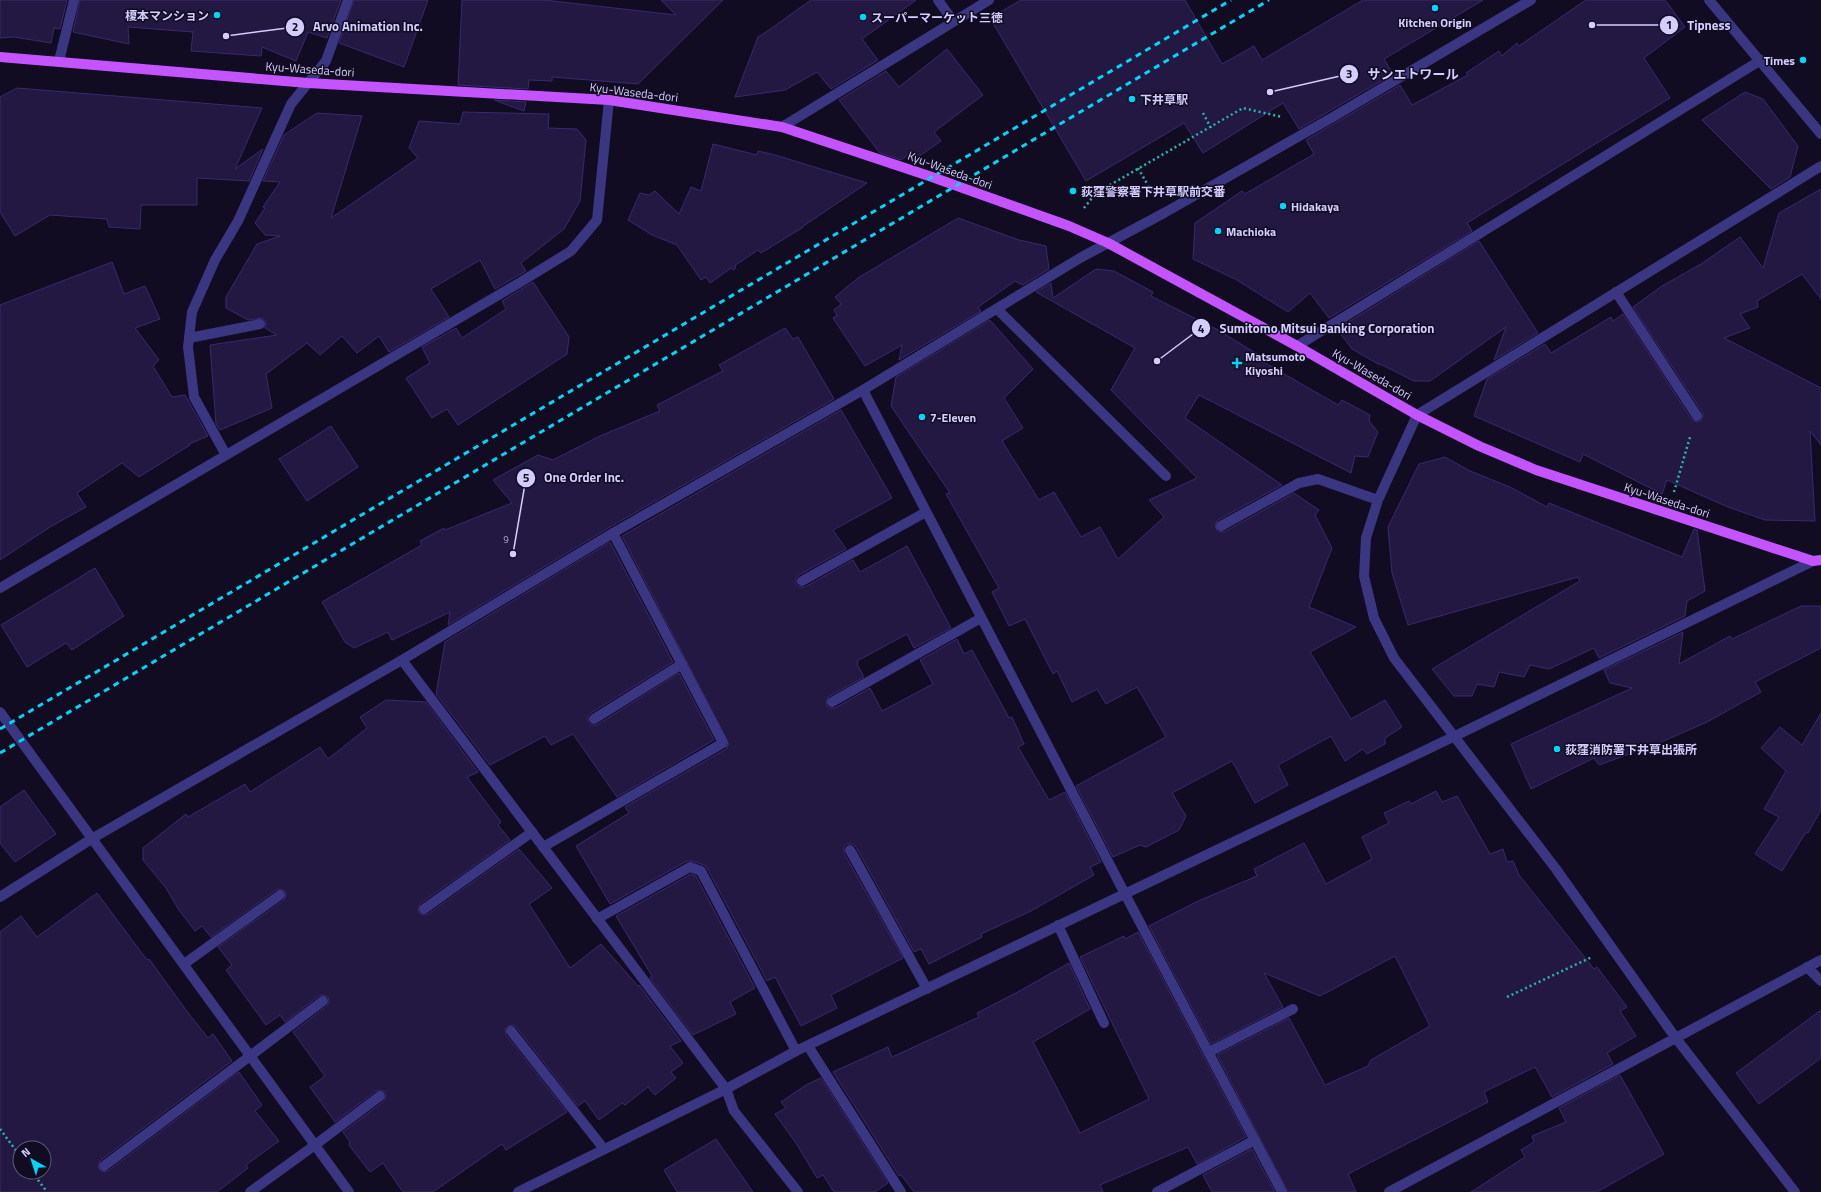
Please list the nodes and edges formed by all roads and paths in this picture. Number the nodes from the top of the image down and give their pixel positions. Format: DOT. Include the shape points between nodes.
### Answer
graph roads {
  1 [pos="74,0"];
  2 [pos="348,0"];
  3 [pos="938,0"];
  4 [pos="989,0"];
  5 [pos="1531,0"];
  6 [pos="1710,0"];
  7 [pos="953,21"];
  8 [pos="0,57"];
  9 [pos="1760,60"];
  10 [pos="59,61"];
  11 [pos="308,83"];
  12 [pos="609,100"];
  13 [pos="1203,113"];
  14 [pos="1282,117"];
  15 [pos="782,127"];
  16 [pos="1211,128"];
  17 [pos="1821,134"];
  18 [pos="1821,166"];
  19 [pos="1138,168"];
  20 [pos="1154,196"];
  21 [pos="1080,214"];
  22 [pos="1108,243"];
  23 [pos="1616,292"];
  24 [pos="997,309"];
  25 [pos="260,324"];
  26 [pos="189,338"];
  27 [pos="1297,346"];
  28 [pos="862,390"];
  29 [pos="1417,415"];
  30 [pos="1697,416"];
  31 [pos="226,454"];
  32 [pos="1166,476"];
  33 [pos="1378,500"];
  34 [pos="926,512"];
  35 [pos="1668,514"];
  36 [pos="1221,526"];
  37 [pos="613,533"];
  38 [pos="1817,561"];
  39 [pos="802,581"];
  40 [pos="0,588"];
  41 [pos="981,618"];
  42 [pos="402,660"];
  43 [pos="682,664"];
  44 [pos="832,702"];
  45 [pos="0,712"];
  46 [pos="594,719"];
  47 [pos="1453,737"];
  48 [pos="532,832"];
  49 [pos="93,838"];
  50 [pos="543,848"];
  51 [pos="850,850"];
  52 [pos="1125,894"];
  53 [pos="280,895"];
  54 [pos="0,896"];
  55 [pos="424,909"];
  56 [pos="597,918"];
  57 [pos="1058,926"];
  58 [pos="1612,948"];
  59 [pos="1821,960"];
  60 [pos="184,964"];
  61 [pos="1807,967"];
  62 [pos="1821,981"];
  63 [pos="927,989"];
  64 [pos="1507,997"];
  65 [pos="323,1002"];
  66 [pos="1293,1009"];
  67 [pos="1104,1023"];
  68 [pos="511,1031"];
  69 [pos="1676,1037"];
  70 [pos="808,1046"];
  71 [pos="796,1051"];
  72 [pos="1208,1052"];
  73 [pos="250,1056"];
  74 [pos="726,1089"];
  75 [pos="380,1096"];
  76 [pos="0,1129"];
  77 [pos="1255,1140"];
  78 [pos="12,1145"];
  79 [pos="315,1145"];
  80 [pos="604,1149"];
  81 [pos="104,1166"];
  82 [pos="38,1180"];
  83 [pos="47,1192"];
  84 [pos="250,1192"];
  85 [pos="349,1192"];
  86 [pos="518,1192"];
  87 [pos="798,1192"];
  88 [pos="900,1192"];
  89 [pos="1157,1192"];
  90 [pos="1282,1192"];
  91 [pos="1389,1192"];
  92 [pos="1795,1192"];
  1 -- 10 [label="street"];
  2 -- 11 [label="street" via="326,61"];
  3 -- 7 [label="street"];
  4 -- 7 [label="street"];
  5 -- 22 [label="street" via="1333,117"];
  6 -- 9 [label="street"];
  7 -- 15 [label="street"];
  8 -- 10 [label="main road, Kyu-Waseda-dori"];
  9 -- 17 [label="street"];
  9 -- 27 [label="street"];
  10 -- 11 [label="main road, Kyu-Waseda-dori"];
  11 -- 12 [label="main road, Kyu-Waseda-dori"];
  11 -- 26 [label="street" via="291,104 238,221 215,260 192,312"];
  12 -- 15 [label="main road, Kyu-Waseda-dori"];
  12 -- 31 [label="street" via="597,220 571,251"];
  13 -- 16 [label="path"];
  14 -- 16 [label="path" via="1244,108"];
  15 -- 22 [label="main road, Kyu-Waseda-dori" via="932,177 1069,226"];
  16 -- 19 [label="path"];
  18 -- 23 [label="street"];
  19 -- 20 [label="path"];
  19 -- 21 [label="path" via="1096,193"];
  22 -- 24 [label="street"];
  22 -- 27 [label="main road, Kyu-Waseda-dori"];
  23 -- 29 [label="street"];
  23 -- 30 [label="street"];
  24 -- 28 [label="street"];
  24 -- 32 [label="street"];
  25 -- 26 [label="street"];
  26 -- 31 [label="street" via="194,397"];
  27 -- 29 [label="main road, Kyu-Waseda-dori"];
  28 -- 34 [label="street"];
  28 -- 37 [label="street"];
  29 -- 33 [label="street"];
  29 -- 35 [label="main road, Kyu-Waseda-dori" via="1479,446 1536,470"];
  30 -- 35 [label="path"];
  31 -- 40 [label="street"];
  33 -- 36 [label="street" via="1318,479 1299,483"];
  33 -- 47 [label="street" via="1366,538 1364,576 1374,618 1394,658"];
  34 -- 39 [label="street"];
  34 -- 41 [label="street"];
  35 -- 38 [label="main road, Kyu-Waseda-dori"];
  37 -- 42 [label="street"];
  37 -- 43 [label="street"];
  38 -- 47 [label="street"];
  41 -- 44 [label="street"];
  41 -- 52 [label="street"];
  42 -- 48 [label="street"];
  42 -- 49 [label="street"];
  43 -- 46 [label="street"];
  43 -- 50 [label="street" via="723,743"];
  45 -- 49 [label="street"];
  47 -- 52 [label="street"];
  47 -- 58 [label="street" via="1556,869"];
  48 -- 50 [label="street"];
  48 -- 55 [label="street"];
  49 -- 54 [label="street"];
  49 -- 60 [label="street"];
  50 -- 56 [label="street"];
  51 -- 63 [label="street"];
  52 -- 57 [label="street"];
  52 -- 72 [label="street"];
  53 -- 60 [label="street"];
  56 -- 71 [label="street" via="690,867 701,871"];
  56 -- 74 [label="street"];
  57 -- 63 [label="street"];
  57 -- 67 [label="street"];
  58 -- 64 [label="path"];
  58 -- 69 [label="street"];
  59 -- 61 [label="street"];
  60 -- 73 [label="street"];
  61 -- 62 [label="street"];
  61 -- 69 [label="street"];
  63 -- 70 [label="street"];
  65 -- 73 [label="street"];
  66 -- 72 [label="street"];
  68 -- 80 [label="street"];
  69 -- 91 [label="street"];
  69 -- 92 [label="street"];
  70 -- 71 [label="street"];
  70 -- 88 [label="street"];
  71 -- 74 [label="street"];
  72 -- 77 [label="street"];
  73 -- 79 [label="street"];
  73 -- 81 [label="street"];
  74 -- 80 [label="street"];
  74 -- 87 [label="street" via="734,1111"];
  75 -- 79 [label="street"];
  76 -- 78 [label="path"];
  77 -- 89 [label="street"];
  77 -- 90 [label="street"];
  79 -- 84 [label="street"];
  79 -- 85 [label="street"];
  80 -- 86 [label="street"];
  82 -- 83 [label="path"];
}
